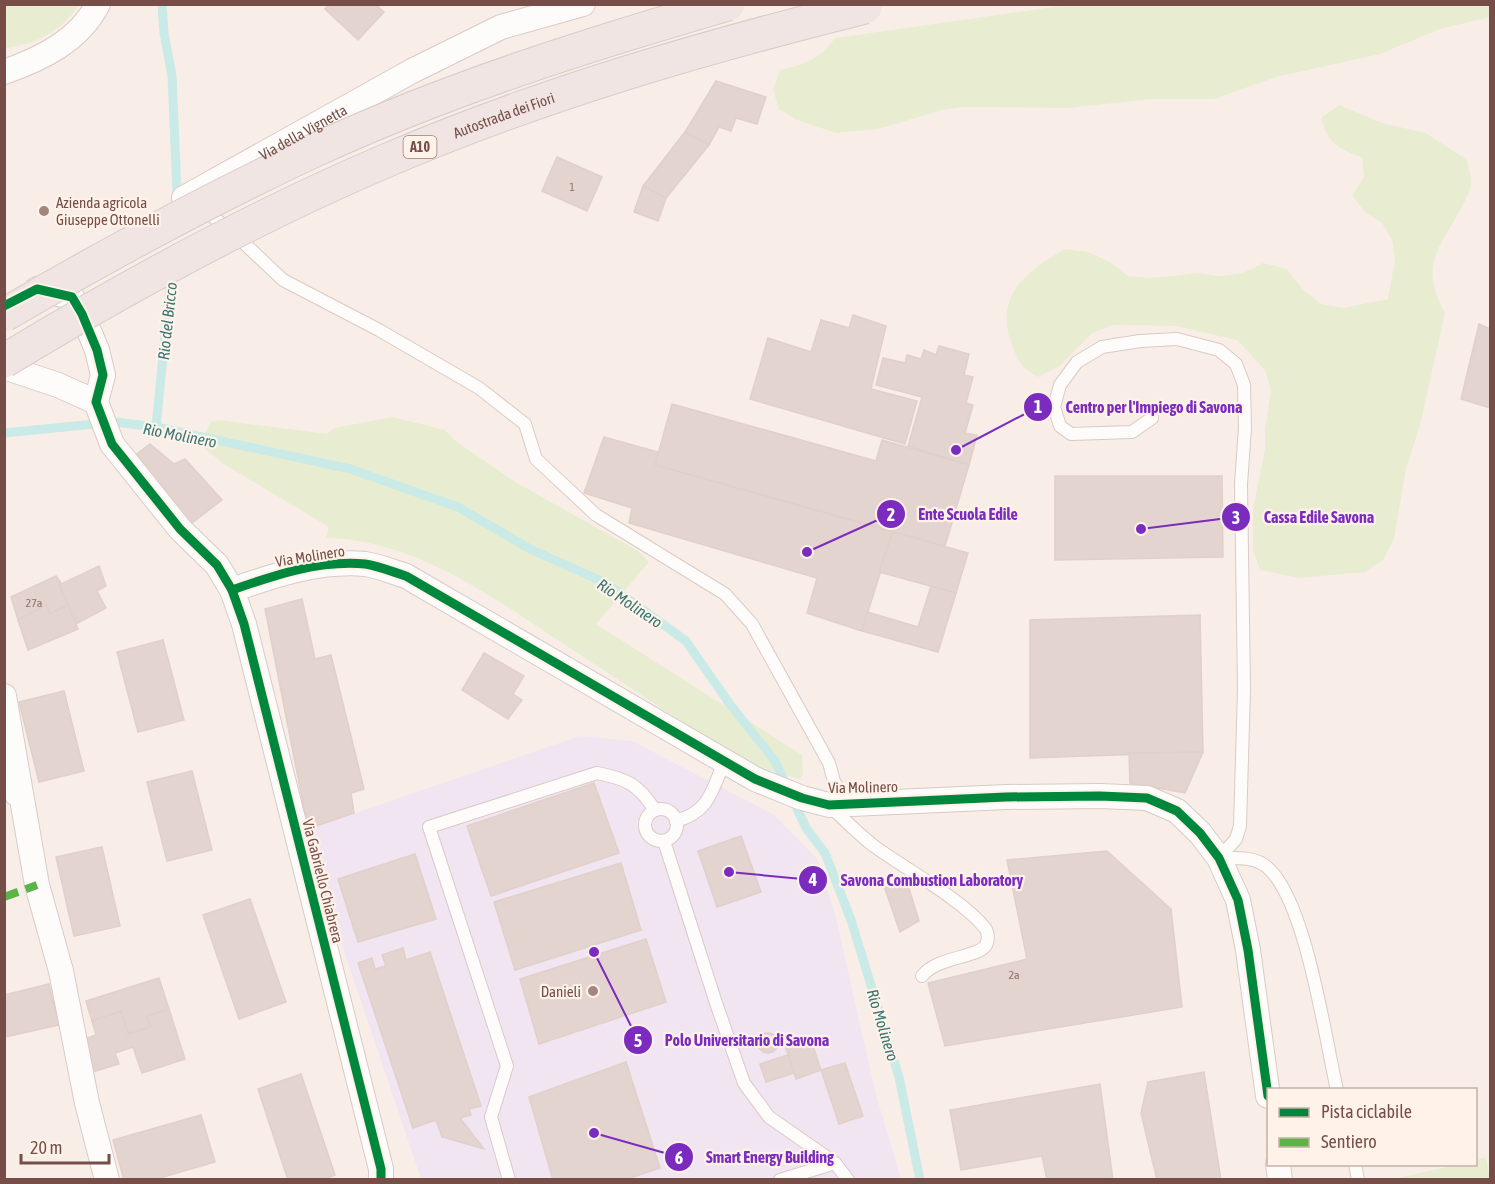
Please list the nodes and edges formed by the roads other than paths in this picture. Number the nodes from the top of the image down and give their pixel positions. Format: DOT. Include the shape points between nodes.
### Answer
graph roads {
  1 [pos="98,4"];
  2 [pos="582,4"];
  3 [pos="728,4"];
  4 [pos="865,7"];
  5 [pos="7,70"];
  6 [pos="187,197"];
  7 [pos="37,289"];
  8 [pos="4,306"];
  9 [pos="4,315"];
  10 [pos="4,361"];
  11 [pos="4,366"];
  12 [pos="96,402"];
  13 [pos="1152,418"];
  14 [pos="232,590"];
  15 [pos="4,696"];
  16 [pos="724,762"];
  17 [pos="4,776"];
  18 [pos="837,804"];
  19 [pos="655,810"];
  20 [pos="676,821"];
  21 [pos="664,840"];
  22 [pos="1219,858"];
  23 [pos="36,875"];
  24 [pos="922,976"];
  25 [pos="1268,1088"];
  26 [pos="1337,1088"];
  27 [pos="835,1163"];
  28 [pos="107,1179"];
  29 [pos="381,1179"];
  30 [pos="509,1179"];
  31 [pos="780,1179"];
  32 [pos="848,1179"];
  1 -- 5 [label="street" via="68,41 32,63"];
  2 -- 6 [label="street, Via della Vignetta" via="501,27 412,70"];
  3 -- 9 [label="highway, A10, bridge" via="516,70 314,151 88,267"];
  4 -- 10 [label="highway, Autostrada dei Fiori / A10, bridge" via="740,38 612,77 384,161 284,206"];
  6 -- 7 [label="street, Via della Vignetta"];
  6 -- 18 [label="lane" via="284,280 479,388 525,424 536,459 596,515 725,594 752,624 829,763"];
  7 -- 8 [label="street, Via della Vignetta"];
  7 -- 12 [label="street" via="72,297 82,314 103,375"];
  11 -- 12 [label="street"];
  12 -- 14 [label="street, Via Gabriello Chiabrera" via="112,444 180,529 217,565"];
  13 -- 22 [label="lane" via="1132,432 1071,434 1060,426 1054,407 1060,385 1077,362 1102,347 1177,339 1219,350 1236,364 1244,385 1245,428 1240,484 1244,689 1240,826 1236,839"];
  14 -- 16 [label="street, Via Molinero" via="288,571 339,563 368,565 406,576"];
  14 -- 29 [label="street, Via Gabriello Chiabrera" via="244,624"];
  15 -- 23 [label="street"];
  16 -- 18 [label="street, Via Molinero" via="802,798"];
  16 -- 20 [label="lane" via="710,798 696,814"];
  17 -- 23 [label="lane" via="26,855"];
  18 -- 22 [label="street, Via Molinero" via="1006,797 1147,798 1177,811"];
  18 -- 24 [label="lane" via="872,845 968,912 986,929 986,946 951,957 928,968"];
  19 -- 20 [label="lane" via="668,811"];
  19 -- 21 [label="lane" via="646,820 646,830 654,840"];
  19 -- 30 [label="lane" via="639,789 625,779 597,773 429,827 507,1066 491,1117"];
  20 -- 21 [label="lane" via="674,833"];
  21 -- 27 [label="lane" via="744,1083 769,1117"];
  22 -- 25 [label="street, Via Molinero" via="1238,900"];
  22 -- 26 [label="lane" via="1249,858 1266,866 1282,884 1313,973"];
  23 -- 28 [label="street"];
  27 -- 31 [label="lane"];
  27 -- 32 [label="lane"];
}
